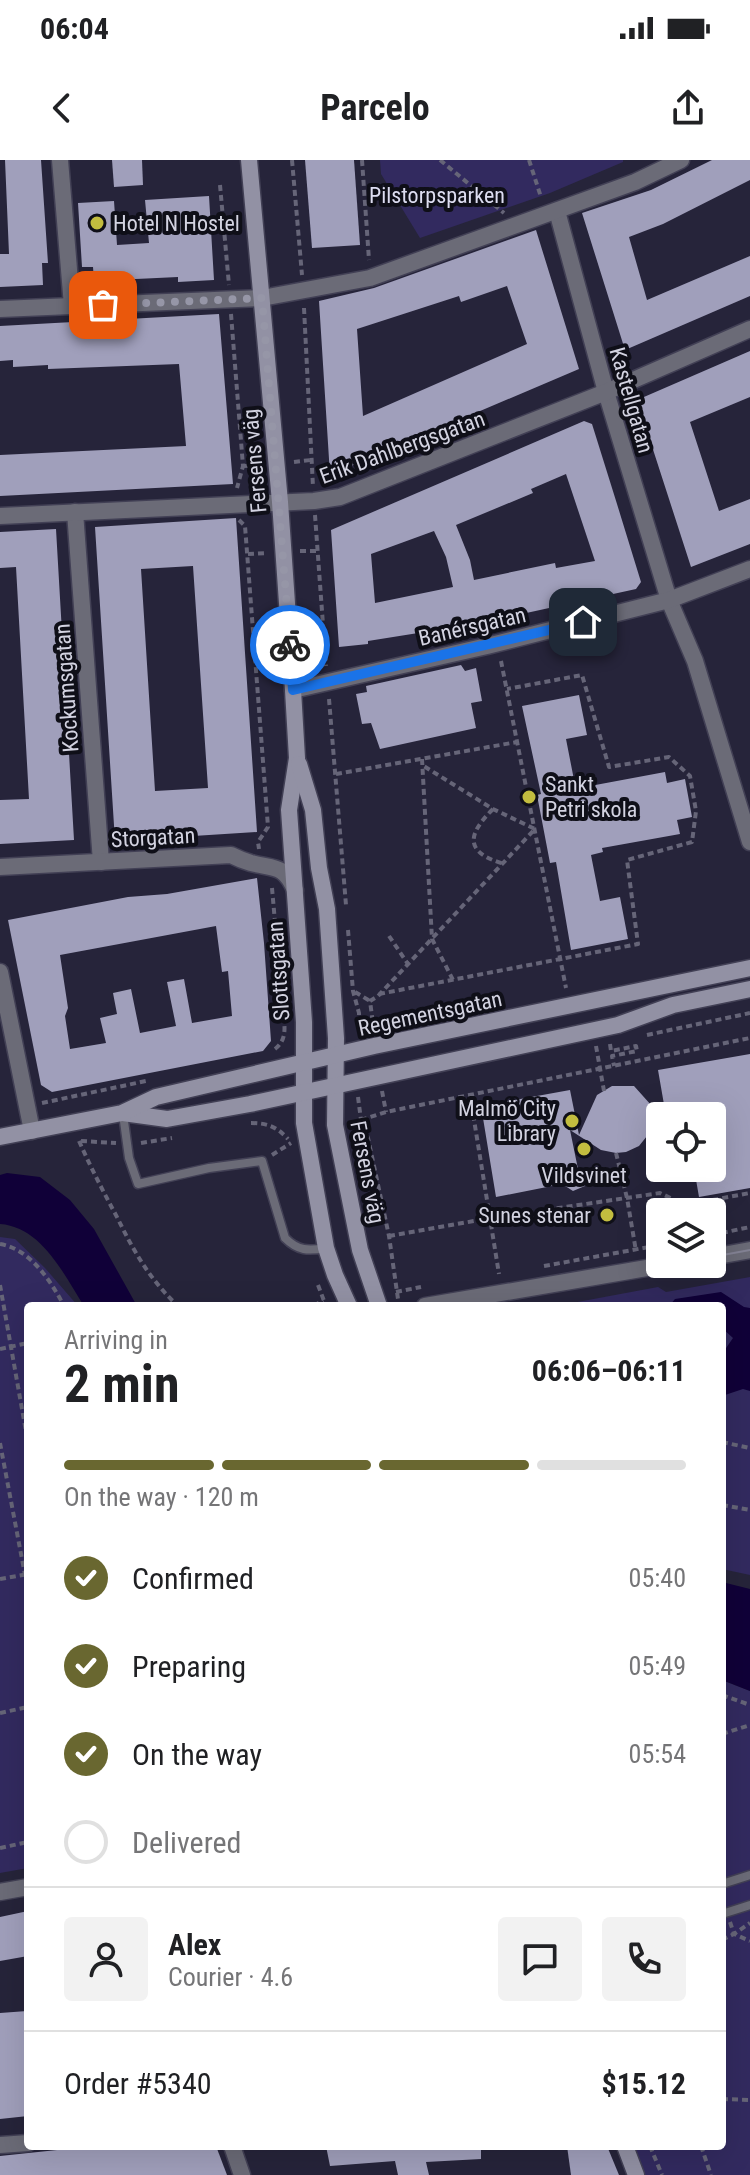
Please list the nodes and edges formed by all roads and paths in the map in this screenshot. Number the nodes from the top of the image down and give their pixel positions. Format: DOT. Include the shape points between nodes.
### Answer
graph roads {
  1 [pos="60,160"];
  2 [pos="249,160"];
  3 [pos="292,160"];
  4 [pos="362,160"];
  5 [pos="440,160"];
  6 [pos="529,160"];
  7 [pos="681,160"];
  8 [pos="220,185"];
  9 [pos="552,213"];
  10 [pos="518,225"];
  11 [pos="370,278"];
  12 [pos="303,291"];
  13 [pos="262,298"];
  14 [pos="230,299"];
  15 [pos="72,306"];
  16 [pos="0,309"];
  17 [pos="750,329"];
  18 [pos="606,392"];
  19 [pos="314,501"];
  20 [pos="280,502"];
  21 [pos="237,503"];
  22 [pos="75,512"];
  23 [pos="0,516"];
  24 [pos="750,569"];
  25 [pos="669,600"];
  26 [pos="497,643"];
  27 [pos="507,689"];
  28 [pos="293,690"];
  29 [pos="517,742"];
  30 [pos="297,758"];
  31 [pos="422,762"];
  32 [pos="336,774"];
  33 [pos="493,809"];
  34 [pos="535,829"];
  35 [pos="750,842"];
  36 [pos="342,850"];
  37 [pos="101,862"];
  38 [pos="260,864"];
  39 [pos="504,864"];
  40 [pos="0,867"];
  41 [pos="294,884"];
  42 [pos="389,936"];
  43 [pos="432,939"];
  44 [pos="560,959"];
  45 [pos="408,964"];
  46 [pos="750,968"];
  47 [pos="0,972"];
  48 [pos="453,980"];
  49 [pos="566,988"];
  50 [pos="750,989"];
  51 [pos="353,991"];
  52 [pos="379,994"];
  53 [pos="333,999"];
  54 [pos="370,1001"];
  55 [pos="303,1007"];
  56 [pos="283,1013"];
  57 [pos="750,1038"];
  58 [pos="610,1042"];
  59 [pos="366,1048"];
  60 [pos="597,1050"];
  61 [pos="268,1053"];
  62 [pos="335,1055"];
  63 [pos="305,1063"];
  64 [pos="614,1066"];
  65 [pos="600,1068"];
  66 [pos="379,1075"];
  67 [pos="151,1080"];
  68 [pos="359,1080"];
  69 [pos="335,1085"];
  70 [pos="305,1091"];
  71 [pos="604,1091"];
  72 [pos="470,1095"];
  73 [pos="27,1107"];
  74 [pos="386,1112"];
  75 [pos="122,1113"];
  76 [pos="361,1120"];
  77 [pos="32,1131"];
  78 [pos="0,1137"];
  79 [pos="79,1141"];
  80 [pos="291,1143"];
  81 [pos="616,1153"];
  82 [pos="262,1161"];
  83 [pos="750,1193"];
  84 [pos="627,1198"];
  85 [pos="491,1218"];
  86 [pos="750,1227"];
  87 [pos="726,1232"];
  88 [pos="389,1236"];
  89 [pos="0,1244"];
  90 [pos="326,1248"];
  91 [pos="750,1250"];
  92 [pos="726,1254"];
  93 [pos="646,1268"];
  94 [pos="640,1269"];
  95 [pos="499,1274"];
  96 [pos="0,1285"];
  97 [pos="396,1292"];
  98 [pos="323,1300"];
  99 [pos="62,1302"];
  100 [pos="174,1302"];
  101 [pos="320,1302"];
  102 [pos="347,1302"];
  103 [pos="378,1302"];
  104 [pos="448,1302"];
  105 [pos="24,1344"];
  106 [pos="12,1347"];
  107 [pos="0,1349"];
  108 [pos="24,1419"];
  109 [pos="0,1443"];
  110 [pos="726,1443"];
  111 [pos="750,1448"];
  112 [pos="6,1477"];
  113 [pos="0,1480"];
  114 [pos="726,1506"];
  115 [pos="750,1510"];
  116 [pos="24,1564"];
  117 [pos="24,1574"];
  118 [pos="0,1579"];
  119 [pos="726,1696"];
  120 [pos="750,1705"];
  121 [pos="24,1708"];
  122 [pos="0,1713"];
  123 [pos="750,1725"];
  124 [pos="726,1733"];
  125 [pos="24,1843"];
  126 [pos="0,1848"];
  127 [pos="750,1875"];
  128 [pos="726,1883"];
  129 [pos="24,1888"];
  130 [pos="0,1892"];
  131 [pos="750,1905"];
  132 [pos="726,1913"];
  133 [pos="750,1923"];
  134 [pos="734,1934"];
  135 [pos="726,1938"];
  136 [pos="750,1941"];
  137 [pos="726,2099"];
  138 [pos="750,2100"];
  139 [pos="24,2143"];
  140 [pos="0,2145"];
  141 [pos="233,2150"];
  142 [pos="627,2150"];
  143 [pos="652,2150"];
  144 [pos="702,2150"];
  145 [pos="242,2175"];
  146 [pos="636,2175"];
  147 [pos="662,2175"];
  148 [pos="711,2175"];
  1 -- 15 [label="street"];
  2 -- 13 [label="main road, Fersens väg"];
  3 -- 12 [label="path"];
  4 -- 11 [label="path"];
  5 -- 10 [label="path"];
  6 -- 9 [label="path"];
  7 -- 9 [label="street"];
  8 -- 14 [label="path"];
  9 -- 10 [label="street"];
  9 -- 18 [label="street, Kastellgatan"];
  10 -- 11 [label="street"];
  11 -- 12 [label="street"];
  12 -- 13 [label="street"];
  12 -- 19 [label="path"];
  13 -- 14 [label="street"];
  13 -- 20 [label="main road, Fersens väg"];
  14 -- 15 [label="street"];
  14 -- 21 [label="path" via="243,466"];
  15 -- 16 [label="street"];
  17 -- 18 [label="street, Erik Dahlbergsgatan"];
  18 -- 19 [label="street, Erik Dahlbergsgatan" via="363,489"];
  18 -- 25 [label="street, Kastellgatan"];
  19 -- 20 [label="street, Erik Dahlbergsgatan"];
  20 -- 21 [label="street, Erik Dahlbergsgatan"];
  20 -- 28 [label="main road, Fersens väg"];
  21 -- 22 [label="street, Erik Dahlbergsgatan"];
  21 -- 38 [label="path" via="239,521 245,526 268,827 258,842"];
  22 -- 23 [label="street, Erik Dahlbergsgatan"];
  22 -- 37 [label="street, Kockumsgatan"];
  24 -- 25 [label="street, Banérsgatan"];
  25 -- 26 [label="street, Banérsgatan"];
  25 -- 35 [label="street, Kastellgatan" via="695,661"];
  26 -- 27 [label="path"];
  26 -- 28 [label="street, Banérsgatan"];
  27 -- 29 [label="path"];
  27 -- 44 [label="path" via="582,675 609,767 669,757 690,776 696,811 692,842 627,860 638,944"];
  28 -- 30 [label="main road, Fersens väg"];
  29 -- 31 [label="path"];
  29 -- 34 [label="path"];
  30 -- 41 [label="main road, Fersens väg" via="289,810"];
  30 -- 53 [label="main road, Fersens väg" via="313,810"];
  31 -- 32 [label="path"];
  31 -- 33 [label="path"];
  31 -- 43 [label="path"];
  33 -- 34 [label="path"];
  33 -- 39 [label="path" via="476,829 475,846 487,859"];
  34 -- 39 [label="path"];
  34 -- 44 [label="path"];
  36 -- 51 [label="path"];
  37 -- 38 [label="street, Storgatan" via="231,855"];
  37 -- 40 [label="street, Storgatan"];
  38 -- 41 [label="street, Storgatan" via="282,871"];
  38 -- 56 [label="path" via="261,876 272,882"];
  39 -- 43 [label="path"];
  41 -- 55 [label="main road, Slottsgatan"];
  42 -- 45 [label="path"];
  43 -- 45 [label="path"];
  43 -- 48 [label="path"];
  44 -- 48 [label="path"];
  44 -- 49 [label="path"];
  45 -- 52 [label="path"];
  46 -- 59 [label="main road, Regementsgatan"];
  47 -- 73 [label="street"];
  48 -- 52 [label="path"];
  50 -- 66 [label="main road, Regementsgatan" via="673,1005 618,1025"];
  51 -- 53 [label="path"];
  51 -- 54 [label="path"];
  51 -- 59 [label="path"];
  52 -- 54 [label="path"];
  53 -- 62 [label="main road, Fersens väg"];
  54 -- 59 [label="path"];
  55 -- 56 [label="path"];
  55 -- 63 [label="main road, Slottsgatan"];
  56 -- 61 [label="path" via="282,1042"];
  57 -- 64 [label="path"];
  58 -- 64 [label="path" via="611,1051 636,1046 637,1051 612,1056"];
  59 -- 62 [label="main road, Regementsgatan"];
  60 -- 65 [label="path"];
  62 -- 63 [label="main road, Regementsgatan"];
  62 -- 69 [label="main road, Fersens väg"];
  63 -- 70 [label="main road"];
  63 -- 75 [label="main road, Regementsgatan" via="156,1097"];
  64 -- 65 [label="path"];
  65 -- 71 [label="path"];
  65 -- 72 [label="path"];
  66 -- 68 [label="main road, Regementsgatan"];
  66 -- 74 [label="path"];
  67 -- 73 [label="path"];
  68 -- 69 [label="main road, Regementsgatan"];
  68 -- 76 [label="path"];
  69 -- 70 [label="main road, Regementsgatan"];
  69 -- 103 [label="main road, Fersens väg" via="340,1157 360,1250"];
  70 -- 75 [label="main road, Regementsgatan" via="167,1119"];
  70 -- 90 [label="main road" via="304,1123"];
  72 -- 74 [label="path"];
  72 -- 85 [label="path"];
  73 -- 77 [label="street"];
  74 -- 76 [label="path"];
  75 -- 77 [label="main road, Regementsgatan"];
  75 -- 82 [label="lane" via="138,1184"];
  76 -- 88 [label="path"];
  77 -- 78 [label="main road, Regementsgatan"];
  79 -- 100 [label="path" via="135,1255"];
  80 -- 82 [label="path"];
  81 -- 84 [label="path"];
  82 -- 90 [label="lane" via="285,1238 294,1247"];
  83 -- 84 [label="path" via="685,1205 660,1193"];
  84 -- 85 [label="path"];
  84 -- 94 [label="path"];
  85 -- 88 [label="path"];
  85 -- 95 [label="path"];
  86 -- 87 [label="path"];
  88 -- 97 [label="path"];
  89 -- 99 [label="path" via="26,1255"];
  90 -- 102 [label="main road"];
  91 -- 92 [label="street"];
  93 -- 94 [label="street"];
  94 -- 104 [label="street"];
  96 -- 106 [label="path"];
  98 -- 101 [label="path"];
  105 -- 106 [label="path"];
  106 -- 107 [label="path"];
  106 -- 108 [label="path"];
  109 -- 112 [label="path"];
  110 -- 111 [label="path"];
  112 -- 113 [label="path"];
  112 -- 116 [label="path"];
  114 -- 115 [label="path"];
  117 -- 118 [label="path"];
  119 -- 120 [label="path"];
  121 -- 122 [label="path"];
  123 -- 124 [label="path"];
  125 -- 126 [label="path"];
  127 -- 128 [label="lane"];
  129 -- 130 [label="street"];
  131 -- 132 [label="lane"];
  133 -- 134 [label="path"];
  134 -- 135 [label="path"];
  134 -- 136 [label="path"];
  137 -- 138 [label="path"];
  139 -- 140 [label="street"];
  141 -- 145 [label="street"];
  142 -- 146 [label="main road"];
  143 -- 147 [label="path"];
  144 -- 148 [label="path"];
}
